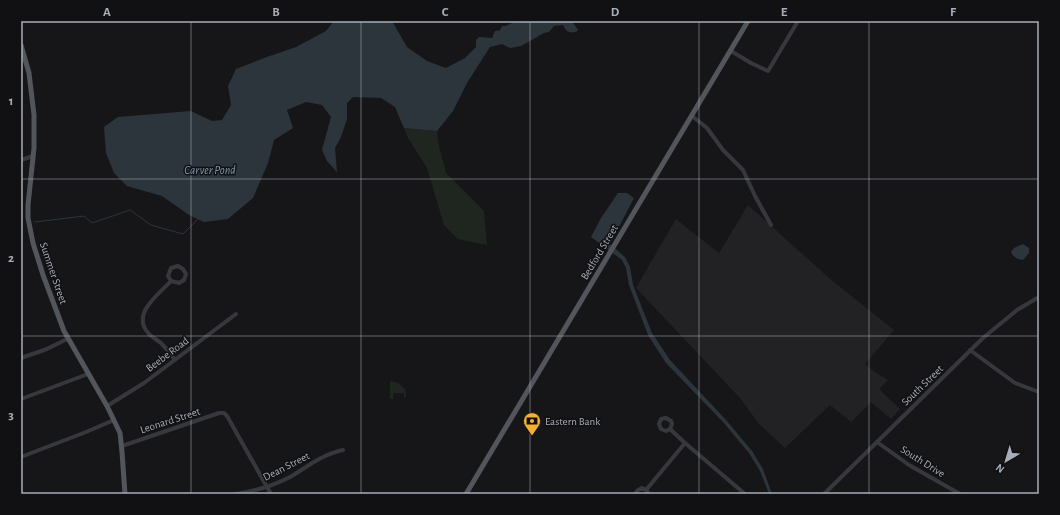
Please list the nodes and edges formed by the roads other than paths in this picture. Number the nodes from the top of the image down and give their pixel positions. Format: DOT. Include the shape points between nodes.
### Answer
graph roads {
  1 [pos="748,21"];
  2 [pos="798,21"];
  3 [pos="21,44"];
  4 [pos="731,51"];
  5 [pos="692,116"];
  6 [pos="33,156"];
  7 [pos="21,160"];
  8 [pos="771,225"];
  9 [pos="171,281"];
  10 [pos="1039,297"];
  11 [pos="236,314"];
  12 [pos="68,338"];
  13 [pos="970,350"];
  14 [pos="21,358"];
  15 [pos="175,360"];
  16 [pos="88,374"];
  17 [pos="1039,392"];
  18 [pos="21,399"];
  19 [pos="107,406"];
  20 [pos="114,420"];
  21 [pos="670,429"];
  22 [pos="877,442"];
  23 [pos="685,443"];
  24 [pos="122,446"];
  25 [pos="343,450"];
  26 [pos="21,457"];
  27 [pos="267,487"];
  28 [pos="648,492"];
  29 [pos="125,494"];
  30 [pos="236,494"];
  31 [pos="271,494"];
  32 [pos="466,494"];
  33 [pos="635,494"];
  34 [pos="745,494"];
  35 [pos="824,494"];
  36 [pos="960,494"];
  1 -- 4 [label="main road, Bedford Street"];
  2 -- 4 [label="street" via="768,71"];
  3 -- 6 [label="main road, Summer Street" via="30,80 34,122"];
  4 -- 5 [label="main road, Bedford Street"];
  5 -- 8 [label="street" via="707,128 723,150 743,170"];
  5 -- 32 [label="main road, Bedford Street"];
  6 -- 7 [label="street"];
  6 -- 12 [label="main road, Summer Street" via="28,198 30,230 40,266"];
  9 -- 9 [label="street" via="168,276 171,268 183,268 186,274 184,280 179,283"];
  9 -- 15 [label="street" via="148,306 143,313 143,319 147,331"];
  10 -- 13 [label="street, South Street" via="1017,310"];
  11 -- 15 [label="street, Beebe Road"];
  12 -- 14 [label="street" via="43,351"];
  12 -- 16 [label="main road, Summer Street"];
  13 -- 17 [label="street" via="1015,383"];
  13 -- 22 [label="street, South Street"];
  15 -- 19 [label="street, Beebe Road"];
  16 -- 18 [label="street"];
  16 -- 19 [label="main road, Summer Street"];
  19 -- 20 [label="main road, Summer Street"];
  20 -- 24 [label="main road, Summer Street"];
  20 -- 26 [label="street"];
  21 -- 23 [label="street"];
  22 -- 35 [label="street, South Street"];
  22 -- 36 [label="street, South Drive" via="909,465"];
  23 -- 28 [label="street"];
  23 -- 34 [label="street"];
  24 -- 27 [label="street, Leonard Street" via="224,413"];
  24 -- 29 [label="main road, Summer Street"];
  25 -- 27 [label="street, Dean Street" via="328,454"];
  27 -- 30 [label="street, Dean Street"];
  27 -- 31 [label="street"];
  28 -- 33 [label="street" via="644,488"];
}
